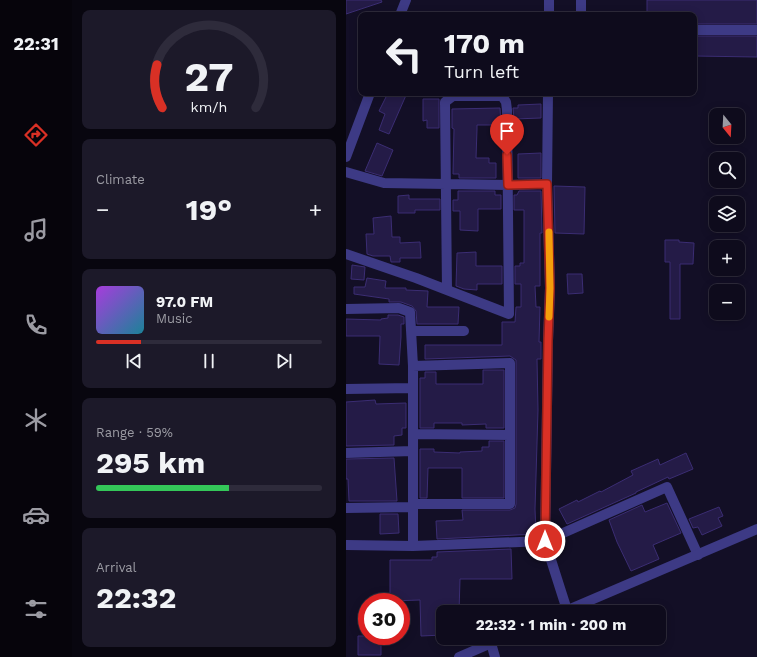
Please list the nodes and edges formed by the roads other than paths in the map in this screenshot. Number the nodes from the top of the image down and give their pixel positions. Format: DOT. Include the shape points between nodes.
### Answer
graph roads {
  1 [pos="406,0"];
  2 [pos="549,0"];
  3 [pos="581,0"];
  4 [pos="401,12"];
  5 [pos="549,12"];
  6 [pos="581,12"];
  7 [pos="697,30"];
  8 [pos="757,30"];
  9 [pos="369,96"];
  10 [pos="548,96"];
  11 [pos="346,157"];
  12 [pos="346,172"];
  13 [pos="447,184"];
  14 [pos="547,184"];
  15 [pos="508,185"];
  16 [pos="346,254"];
  17 [pos="447,290"];
  18 [pos="346,309"];
  19 [pos="411,331"];
  20 [pos="464,331"];
  21 [pos="413,366"];
  22 [pos="413,388"];
  23 [pos="346,389"];
  24 [pos="413,434"];
  25 [pos="510,435"];
  26 [pos="413,451"];
  27 [pos="346,453"];
  28 [pos="413,506"];
  29 [pos="346,508"];
  30 [pos="757,529"];
  31 [pos="545,541"];
  32 [pos="346,546"];
  33 [pos="413,546"];
  34 [pos="698,555"];
  35 [pos="563,605"];
  36 [pos="579,605"];
  37 [pos="486,645"];
  38 [pos="492,645"];
  39 [pos="459,657"];
  40 [pos="496,657"];
  1 -- 4 [label="street"];
  2 -- 5 [label="street"];
  3 -- 6 [label="street"];
  7 -- 8 [label="street"];
  9 -- 11 [label="street"];
  10 -- 14 [label="street"];
  12 -- 13 [label="street" via="384,183"];
  13 -- 15 [label="street"];
  13 -- 15 [label="street" via="445,102 453,96 502,96 507,110"];
  13 -- 17 [label="street"];
  14 -- 15 [label="street"];
  14 -- 31 [label="street" via="550,288"];
  15 -- 17 [label="street" via="509,314"];
  16 -- 17 [label="street"];
  18 -- 19 [label="street" via="399,308 410,312"];
  19 -- 20 [label="street"];
  19 -- 21 [label="street"];
  21 -- 22 [label="street"];
  21 -- 25 [label="street" via="510,364"];
  22 -- 23 [label="street"];
  22 -- 24 [label="street"];
  24 -- 25 [label="street"];
  24 -- 26 [label="street"];
  25 -- 28 [label="street" via="510,504"];
  26 -- 27 [label="street"];
  26 -- 28 [label="street"];
  28 -- 29 [label="street"];
  28 -- 33 [label="street"];
  30 -- 34 [label="street"];
  31 -- 33 [label="street"];
  31 -- 34 [label="street" via="667,487"];
  31 -- 35 [label="street"];
  32 -- 33 [label="street"];
  34 -- 36 [label="street"];
  37 -- 39 [label="street"];
  38 -- 40 [label="street"];
}
